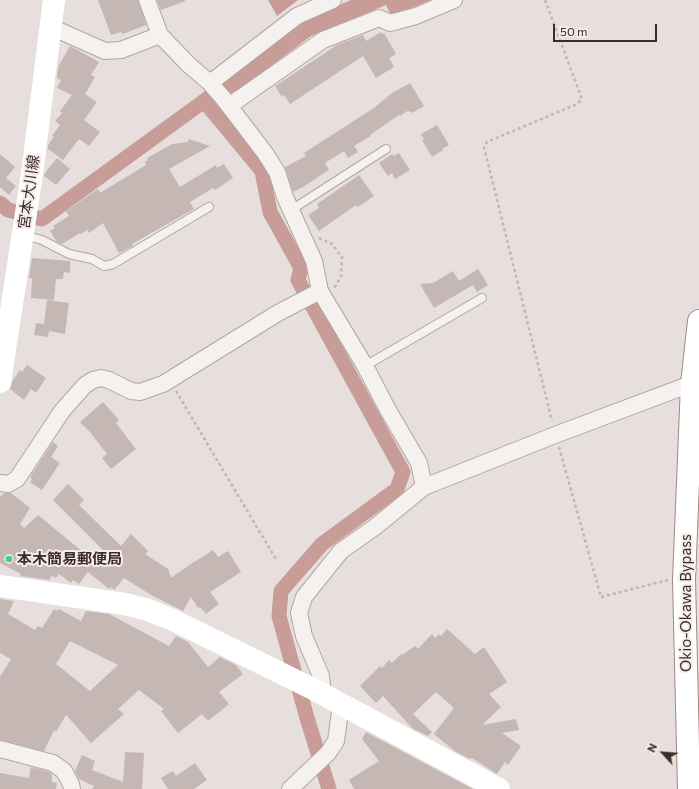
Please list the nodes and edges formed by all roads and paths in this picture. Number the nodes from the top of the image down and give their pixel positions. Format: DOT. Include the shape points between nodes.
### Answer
graph roads {
  1 [pos="54,0"];
  2 [pos="147,0"];
  3 [pos="333,0"];
  4 [pos="454,0"];
  5 [pos="545,0"];
  6 [pos="51,27"];
  7 [pos="160,35"];
  8 [pos="219,94"];
  9 [pos="386,149"];
  10 [pos="209,207"];
  11 [pos="291,210"];
  12 [pos="23,235"];
  13 [pos="316,293"];
  14 [pos="482,298"];
  15 [pos="699,321"];
  16 [pos="365,366"];
  17 [pos="170,380"];
  18 [pos="0,382"];
  19 [pos="696,382"];
  20 [pos="556,435"];
  21 [pos="0,483"];
  22 [pos="424,487"];
  23 [pos="277,561"];
  24 [pos="684,580"];
  25 [pos="0,586"];
  26 [pos="326,696"];
  27 [pos="0,749"];
  28 [pos="72,789"];
  29 [pos="290,789"];
  30 [pos="499,789"];
  31 [pos="689,789"];
  1 -- 6 [label="main road, 宮本大川線"];
  2 -- 7 [label="street"];
  3 -- 8 [label="street" via="297,16"];
  4 -- 8 [label="street" via="416,16 390,23 379,18 323,40"];
  5 -- 20 [label="path" via="582,99 577,104 486,142 484,147"];
  6 -- 7 [label="street" via="105,51 121,50"];
  6 -- 12 [label="main road, 宮本大川線"];
  7 -- 8 [label="street"];
  8 -- 11 [label="street" via="269,159 277,172"];
  9 -- 11 [label="lane"];
  10 -- 12 [label="lane" via="113,264 104,266 92,258 69,254 42,240"];
  11 -- 13 [label="street" via="314,261"];
  12 -- 18 [label="main road, 宮本大川線"];
  13 -- 16 [label="street"];
  13 -- 17 [label="street" via="278,313"];
  14 -- 16 [label="lane"];
  15 -- 19 [label="main road, Okio-Okawa Bypass"];
  16 -- 22 [label="street" via="419,463"];
  17 -- 21 [label="street" via="140,392 131,391 109,380 93,380 85,385 62,411 17,479 8,484"];
  17 -- 23 [label="path"];
  19 -- 20 [label="street"];
  19 -- 24 [label="main road, Okio-Okawa Bypass"];
  20 -- 22 [label="street"];
  20 -- 24 [label="path" via="601,597 666,579"];
  22 -- 26 [label="street" via="341,551 304,596 299,613 304,636"];
  24 -- 31 [label="main road, Okio-Okawa Bypass"];
  25 -- 26 [label="main road" via="126,604 148,610"];
  26 -- 29 [label="street" via="336,742"];
  26 -- 30 [label="main road"];
  27 -- 28 [label="street" via="53,763 64,771"];
}
